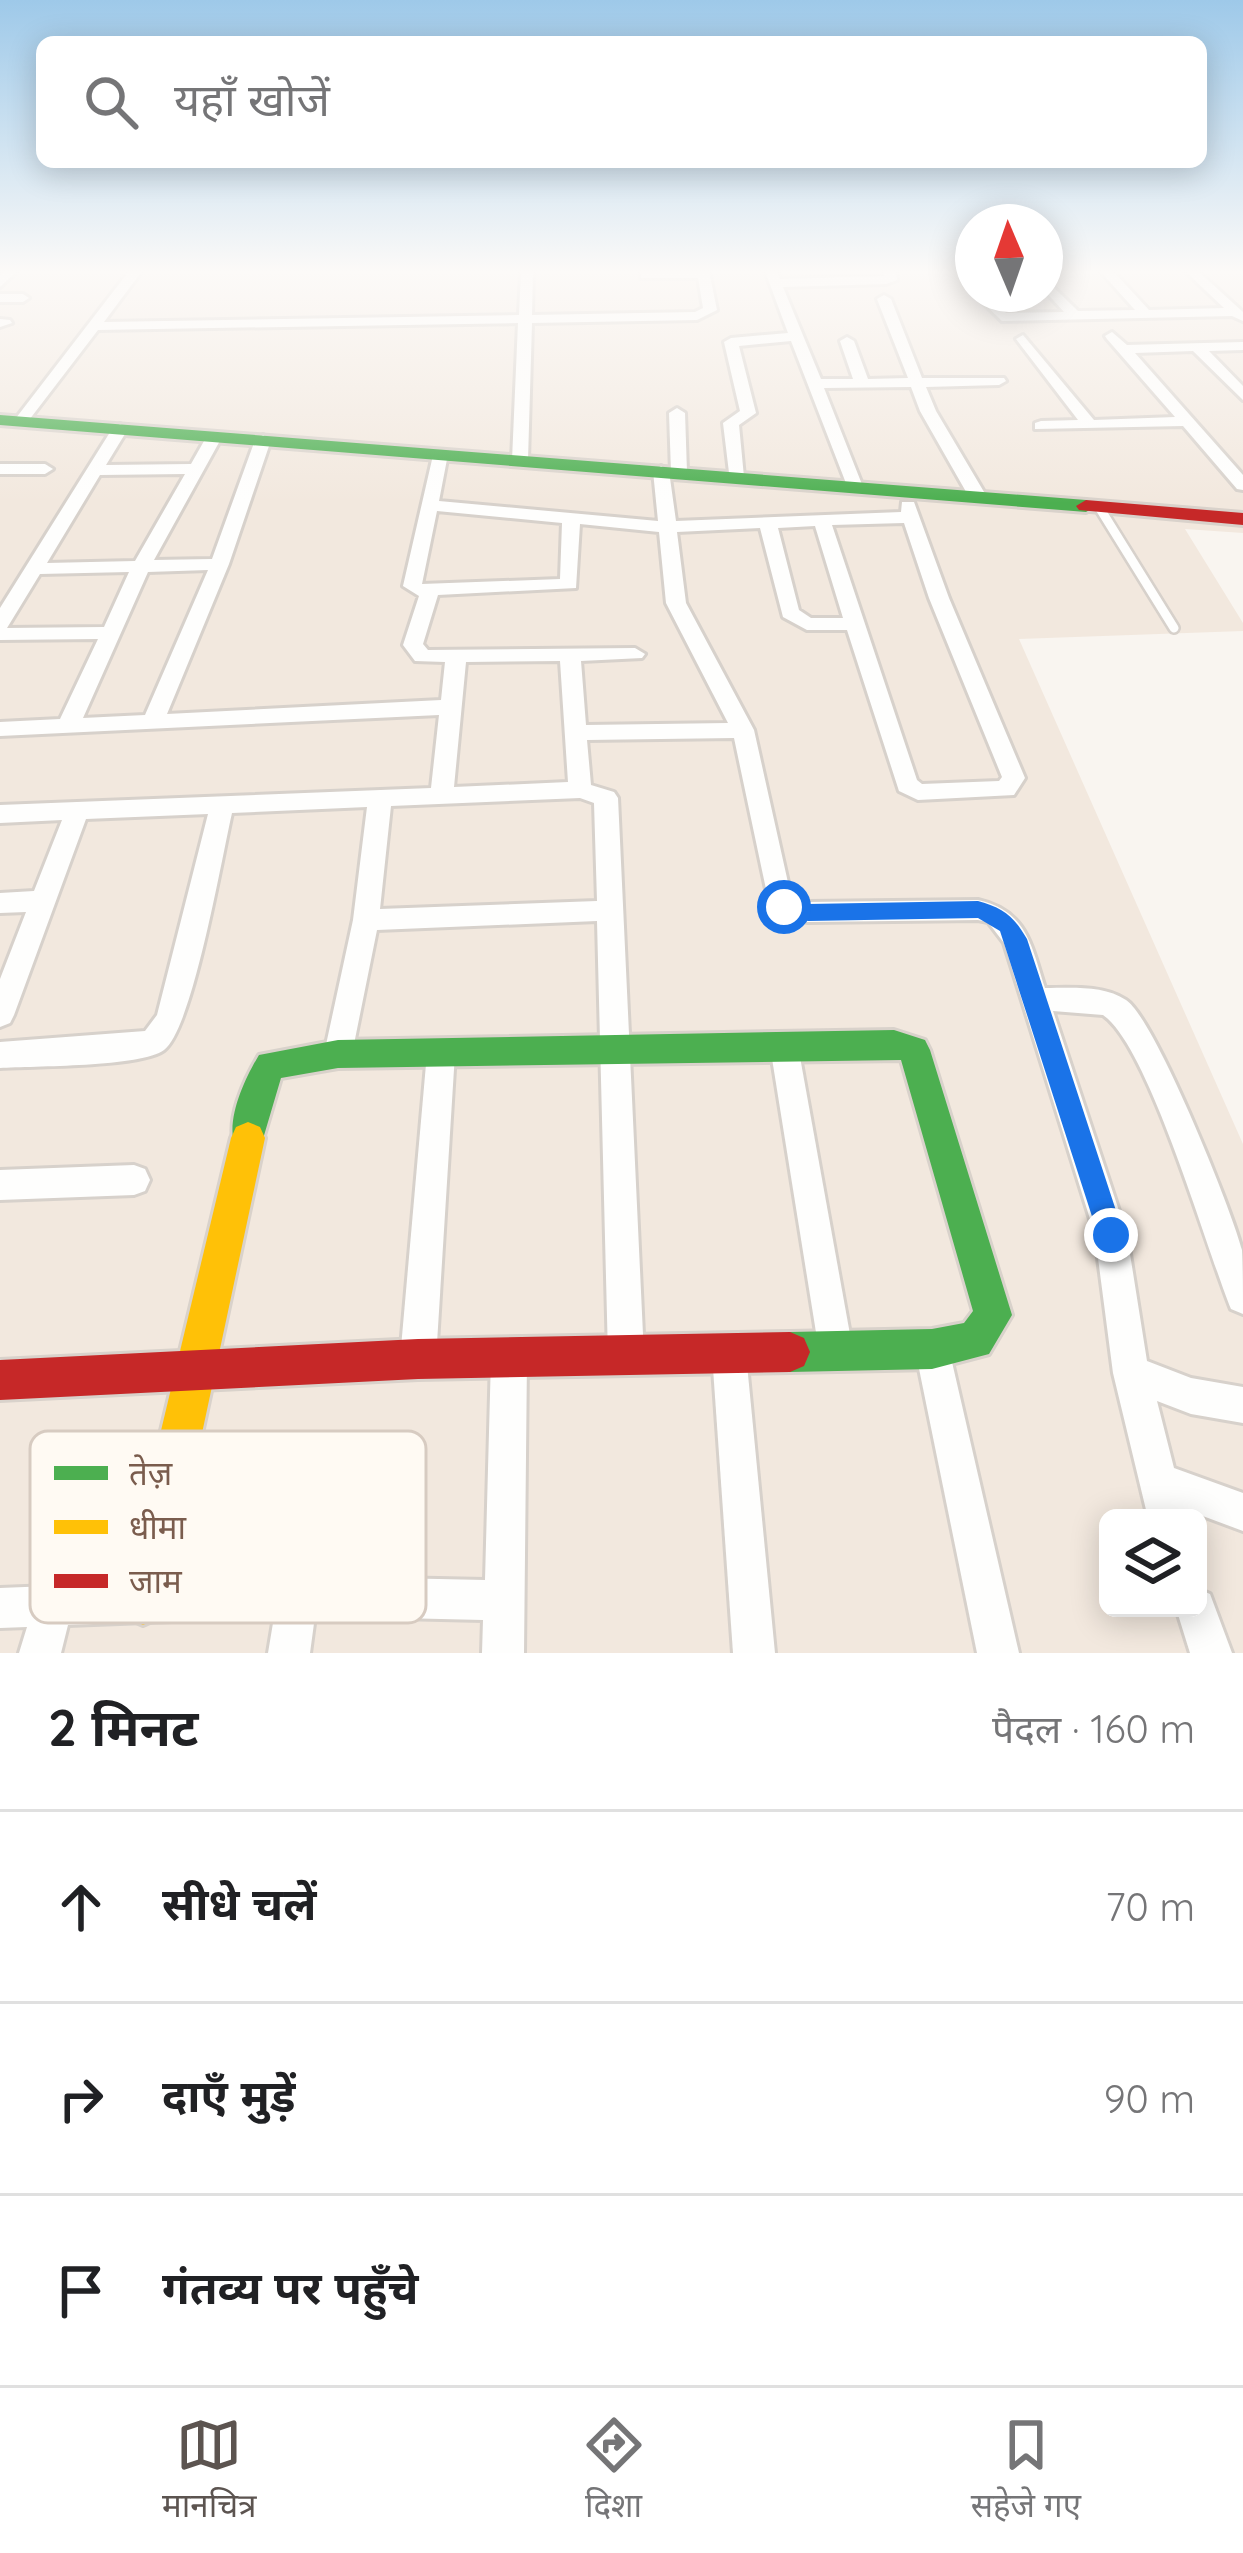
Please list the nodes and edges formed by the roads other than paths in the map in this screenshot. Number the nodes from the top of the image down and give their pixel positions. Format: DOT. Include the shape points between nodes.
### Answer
graph roads {
  1 [pos="74,348"];
  2 [pos="523,348"];
  3 [pos="732,348"];
  4 [pos="800,348"];
  5 [pos="850,348"];
  6 [pos="903,348"];
  7 [pos="1030,348"];
  8 [pos="1123,348"];
  9 [pos="1198,348"];
  10 [pos="998,381"];
  11 [pos="862,383"];
  12 [pos="916,383"];
  13 [pos="814,384"];
  14 [pos="1243,395"];
  15 [pos="676,413"];
  16 [pos="10,421"];
  17 [pos="1188,421"];
  18 [pos="1089,424"];
  19 [pos="1042,426"];
  20 [pos="120,429"];
  21 [pos="214,437"];
  22 [pos="263,440"];
  23 [pos="440,454"];
  24 [pos="520,460"];
  25 [pos="0,469"];
  26 [pos="45,469"];
  27 [pos="196,469"];
  28 [pos="95,470"];
  29 [pos="670,471"];
  30 [pos="1239,476"];
  31 [pos="736,477"];
  32 [pos="855,487"];
  33 [pos="978,497"];
  34 [pos="907,504"];
  35 [pos="428,506"];
  36 [pos="1099,507"];
  37 [pos="571,517"];
  38 [pos="1243,519"];
  39 [pos="822,521"];
  40 [pos="768,524"];
  41 [pos="665,527"];
  42 [pos="220,564"];
  43 [pos="141,567"];
  44 [pos="36,569"];
  45 [pos="430,591"];
  46 [pos="0,624"];
  47 [pos="854,624"];
  48 [pos="1174,628"];
  49 [pos="110,633"];
  50 [pos="0,634"];
  51 [pos="635,654"];
  52 [pos="570,655"];
  53 [pos="456,657"];
  54 [pos="451,707"];
  55 [pos="153,722"];
  56 [pos="68,726"];
  57 [pos="0,729"];
  58 [pos="743,730"];
  59 [pos="577,733"];
  60 [pos="580,790"];
  61 [pos="442,796"];
  62 [pos="380,799"];
  63 [pos="222,806"];
  64 [pos="77,812"];
  65 [pos="0,814"];
  66 [pos="42,901"];
  67 [pos="0,903"];
  68 [pos="607,911"];
  69 [pos="366,920"];
  70 [pos="1036,999"];
  71 [pos="0,1016"];
  72 [pos="784,1046"];
  73 [pos="613,1048"];
  74 [pos="0,1054"];
  75 [pos="338,1054"];
  76 [pos="441,1054"];
  77 [pos="134,1180"];
  78 [pos="0,1186"];
  79 [pos="1243,1298"];
  80 [pos="932,1349"];
  81 [pos="836,1351"];
  82 [pos="729,1354"];
  83 [pos="626,1357"];
  84 [pos="509,1358"];
  85 [pos="418,1359"];
  86 [pos="196,1371"];
  87 [pos="1131,1373"];
  88 [pos="0,1380"];
  89 [pos="1243,1405"];
  90 [pos="182,1431"];
  91 [pos="1155,1480"];
  92 [pos="1165,1509"];
  93 [pos="1243,1512"];
  94 [pos="426,1598"];
  95 [pos="505,1600"];
  96 [pos="30,1607"];
  97 [pos="0,1608"];
  98 [pos="1199,1617"];
  99 [pos="48,1623"];
  100 [pos="294,1623"];
  101 [pos="40,1653"];
  102 [pos="289,1653"];
  103 [pos="503,1653"];
  104 [pos="754,1653"];
  105 [pos="998,1653"];
  106 [pos="1210,1653"];
  1 -- 16 [label="street"];
  2 -- 24 [label="street"];
  3 -- 31 [label="street" via="748,412 731,423"];
  4 -- 13 [label="street"];
  5 -- 11 [label="street"];
  6 -- 12 [label="street"];
  7 -- 18 [label="street"];
  8 -- 17 [label="street"];
  9 -- 14 [label="street"];
  10 -- 12 [label="street"];
  11 -- 12 [label="street"];
  11 -- 13 [label="street"];
  12 -- 33 [label="street"];
  13 -- 32 [label="street"];
  15 -- 29 [label="street"];
  16 -- 20 [label="street"];
  17 -- 18 [label="street"];
  17 -- 30 [label="street"];
  18 -- 19 [label="street"];
  20 -- 21 [label="street"];
  20 -- 28 [label="street"];
  21 -- 22 [label="street"];
  21 -- 27 [label="street"];
  22 -- 23 [label="street"];
  22 -- 42 [label="street"];
  23 -- 24 [label="street"];
  23 -- 35 [label="street"];
  24 -- 29 [label="street"];
  25 -- 26 [label="street"];
  27 -- 28 [label="street"];
  27 -- 43 [label="street"];
  28 -- 44 [label="street"];
  29 -- 31 [label="street"];
  29 -- 41 [label="street"];
  31 -- 32 [label="street"];
  32 -- 34 [label="street"];
  33 -- 34 [label="street"];
  33 -- 36 [label="street"];
  34 -- 39 [label="street"];
  34 -- 47 [label="street" via="1015,778 1011,786 918,792 907,785"];
  35 -- 37 [label="street"];
  35 -- 45 [label="street" via="412,586"];
  36 -- 38 [label="street"];
  36 -- 48 [label="lane"];
  37 -- 41 [label="street"];
  37 -- 45 [label="street" via="569,584"];
  39 -- 40 [label="street"];
  39 -- 47 [label="street"];
  40 -- 41 [label="street"];
  40 -- 47 [label="street" via="790,613 807,624"];
  41 -- 58 [label="street" via="676,603"];
  42 -- 43 [label="street"];
  42 -- 55 [label="street"];
  43 -- 44 [label="street"];
  43 -- 49 [label="street"];
  44 -- 46 [label="street"];
  45 -- 53 [label="street" via="413,651"];
  49 -- 50 [label="street"];
  49 -- 56 [label="street"];
  51 -- 52 [label="street"];
  52 -- 53 [label="street"];
  52 -- 59 [label="street"];
  53 -- 54 [label="street"];
  54 -- 55 [label="street"];
  54 -- 61 [label="street"];
  55 -- 56 [label="street"];
  56 -- 57 [label="street"];
  58 -- 59 [label="street"];
  58 -- 70 [label="street" via="784,907 996,914 1016,939"];
  59 -- 60 [label="street"];
  60 -- 61 [label="street"];
  60 -- 68 [label="street" via="606,798"];
  61 -- 62 [label="street"];
  62 -- 63 [label="street"];
  62 -- 69 [label="street"];
  63 -- 64 [label="street"];
  63 -- 74 [label="street" via="163,1033 134,1047"];
  64 -- 65 [label="street"];
  64 -- 66 [label="street"];
  66 -- 67 [label="street"];
  66 -- 71 [label="street"];
  68 -- 69 [label="street"];
  68 -- 73 [label="street"];
  69 -- 75 [label="street"];
  70 -- 79 [label="street" via="1108,1004 1133,1026"];
  70 -- 87 [label="street" via="1111,1235"];
  72 -- 73 [label="street"];
  72 -- 80 [label="street" via="904,1045 920,1060 993,1315 976,1340"];
  72 -- 81 [label="street"];
  73 -- 76 [label="street"];
  73 -- 83 [label="street"];
  75 -- 76 [label="street"];
  75 -- 86 [label="street" via="284,1061 262,1076"];
  76 -- 85 [label="street"];
  77 -- 78 [label="street"];
  80 -- 81 [label="street"];
  80 -- 105 [label="street"];
  81 -- 82 [label="street"];
  82 -- 83 [label="street"];
  82 -- 104 [label="street"];
  83 -- 84 [label="street"];
  84 -- 85 [label="street"];
  84 -- 95 [label="street"];
  85 -- 86 [label="street"];
  86 -- 88 [label="street"];
  86 -- 90 [label="street"];
  87 -- 89 [label="street"];
  87 -- 91 [label="street"];
  91 -- 92 [label="street"];
  91 -- 93 [label="street"];
  94 -- 95 [label="street"];
  95 -- 103 [label="street"];
  96 -- 97 [label="street"];
  98 -- 106 [label="street"];
  99 -- 101 [label="street"];
  100 -- 102 [label="street"];
}
